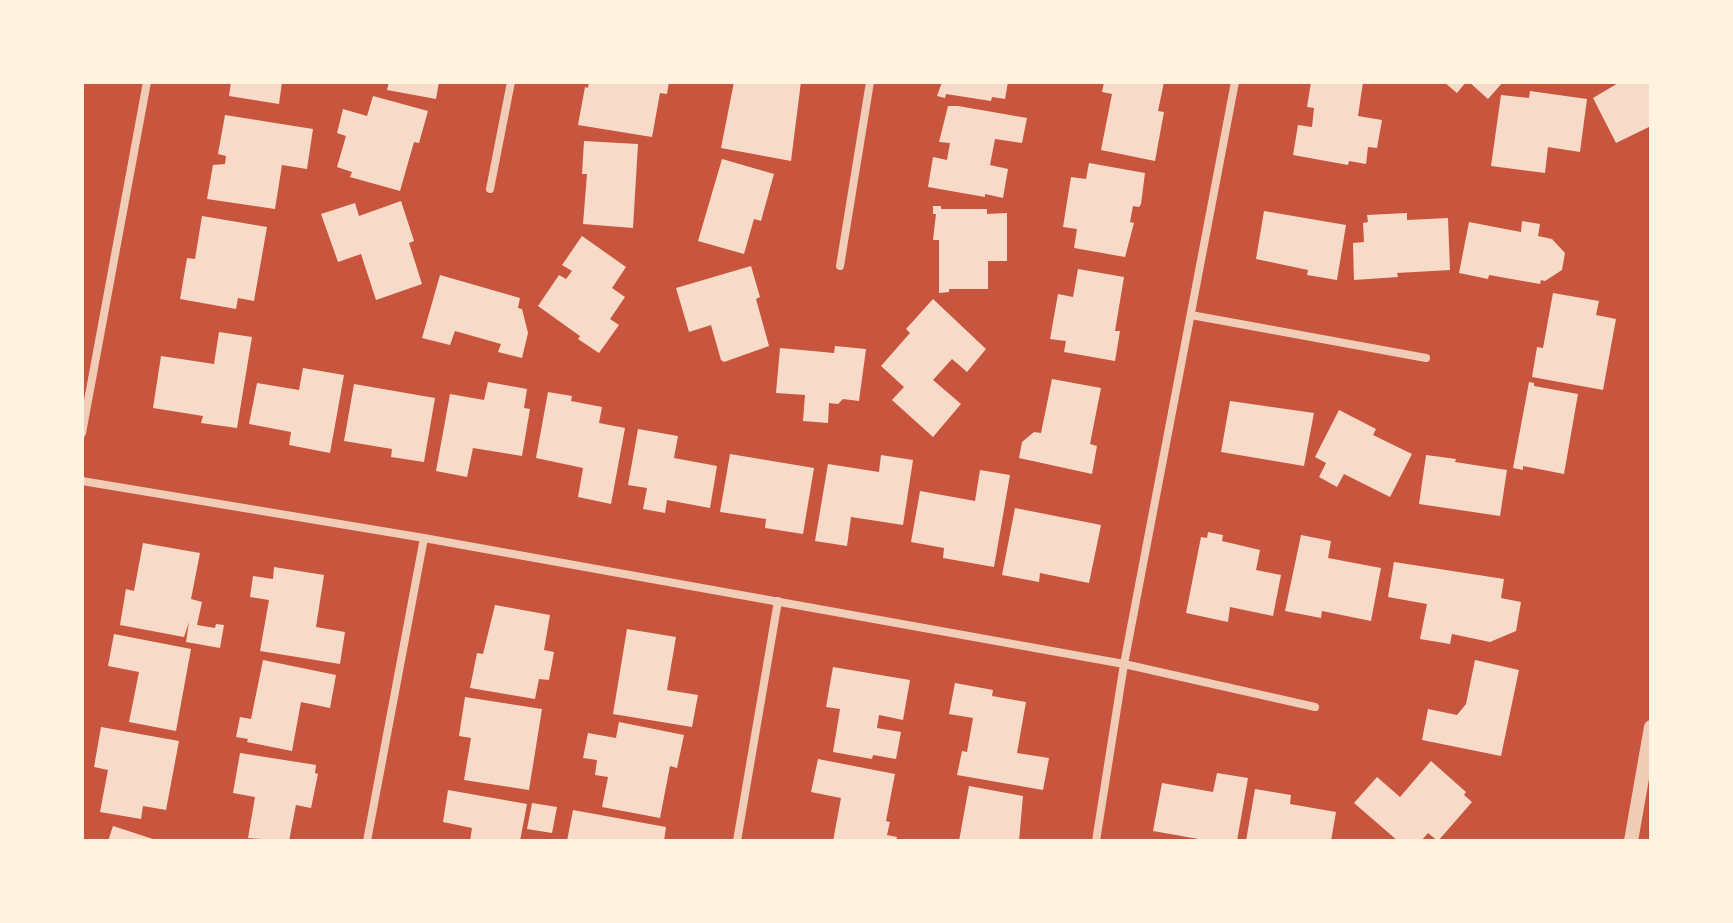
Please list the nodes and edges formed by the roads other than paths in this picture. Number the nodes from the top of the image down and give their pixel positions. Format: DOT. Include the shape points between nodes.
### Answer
graph roads {
  1 [pos="147,82"];
  2 [pos="511,82"];
  3 [pos="870,82"];
  4 [pos="1235,82"];
  5 [pos="490,189"];
  6 [pos="840,266"];
  7 [pos="1191,315"];
  8 [pos="1426,358"];
  9 [pos="82,433"];
  10 [pos="82,481"];
  11 [pos="424,538"];
  12 [pos="778,601"];
  13 [pos="1124,664"];
  14 [pos="1315,707"];
  15 [pos="1651,727"];
  16 [pos="367,841"];
  17 [pos="737,841"];
  18 [pos="1096,841"];
  19 [pos="1631,841"];
  1 -- 9 [label="street"];
  2 -- 5 [label="street"];
  3 -- 6 [label="street"];
  4 -- 7 [label="street"];
  7 -- 8 [label="street"];
  7 -- 13 [label="street"];
  10 -- 11 [label="street"];
  11 -- 12 [label="street"];
  11 -- 16 [label="street"];
  12 -- 13 [label="street"];
  12 -- 17 [label="street"];
  13 -- 14 [label="street"];
  13 -- 18 [label="street"];
  15 -- 19 [label="street"];
}
